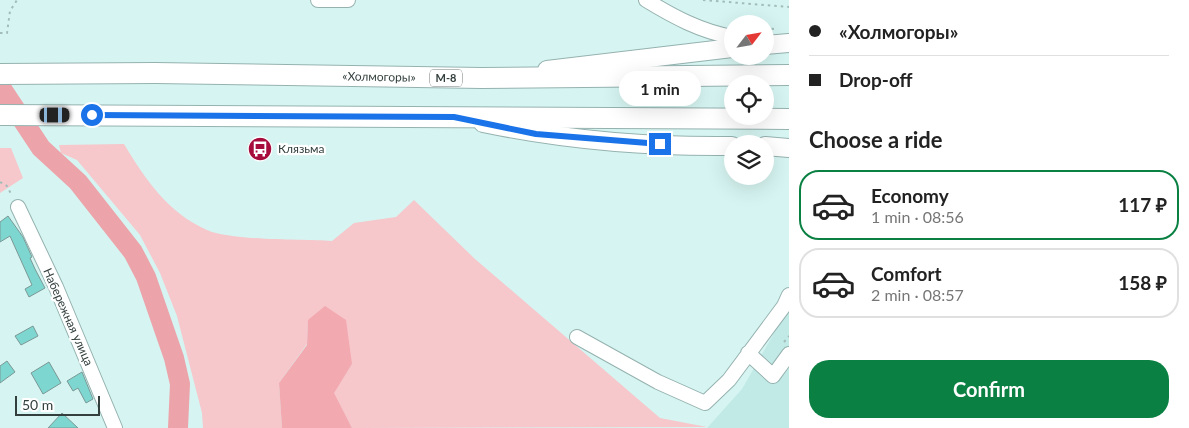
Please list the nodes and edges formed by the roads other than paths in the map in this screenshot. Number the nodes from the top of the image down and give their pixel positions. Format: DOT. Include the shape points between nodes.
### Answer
graph roads {
  1 [pos="318,0"];
  2 [pos="348,0"];
  3 [pos="646,0"];
  4 [pos="724,35"];
  5 [pos="724,49"];
  6 [pos="0,74"];
  7 [pos="789,74"];
  8 [pos="482,78"];
  9 [pos="0,115"];
  10 [pos="454,117"];
  11 [pos="789,119"];
  12 [pos="724,146"];
  13 [pos="774,147"];
  14 [pos="789,148"];
  15 [pos="18,208"];
  16 [pos="789,295"];
  17 [pos="577,338"];
  18 [pos="748,353"];
  19 [pos="789,354"];
  20 [pos="115,428"];
  1 -- 2 [label="street"];
  3 -- 4 [label="street" via="684,23"];
  5 -- 8 [label="main road"];
  6 -- 8 [label="highway, «Холмогоры» / М-8"];
  7 -- 8 [label="highway, «Холмогоры» / М-8"];
  9 -- 10 [label="highway"];
  10 -- 11 [label="highway"];
  10 -- 12 [label="main road" via="536,134 611,142"];
  13 -- 14 [label="main road"];
  15 -- 20 [label="street, Набережная улица" via="56,287"];
  16 -- 18 [label="street"];
  17 -- 18 [label="street" via="658,382 705,403 729,380"];
  18 -- 19 [label="street" via="772,376"];
}
